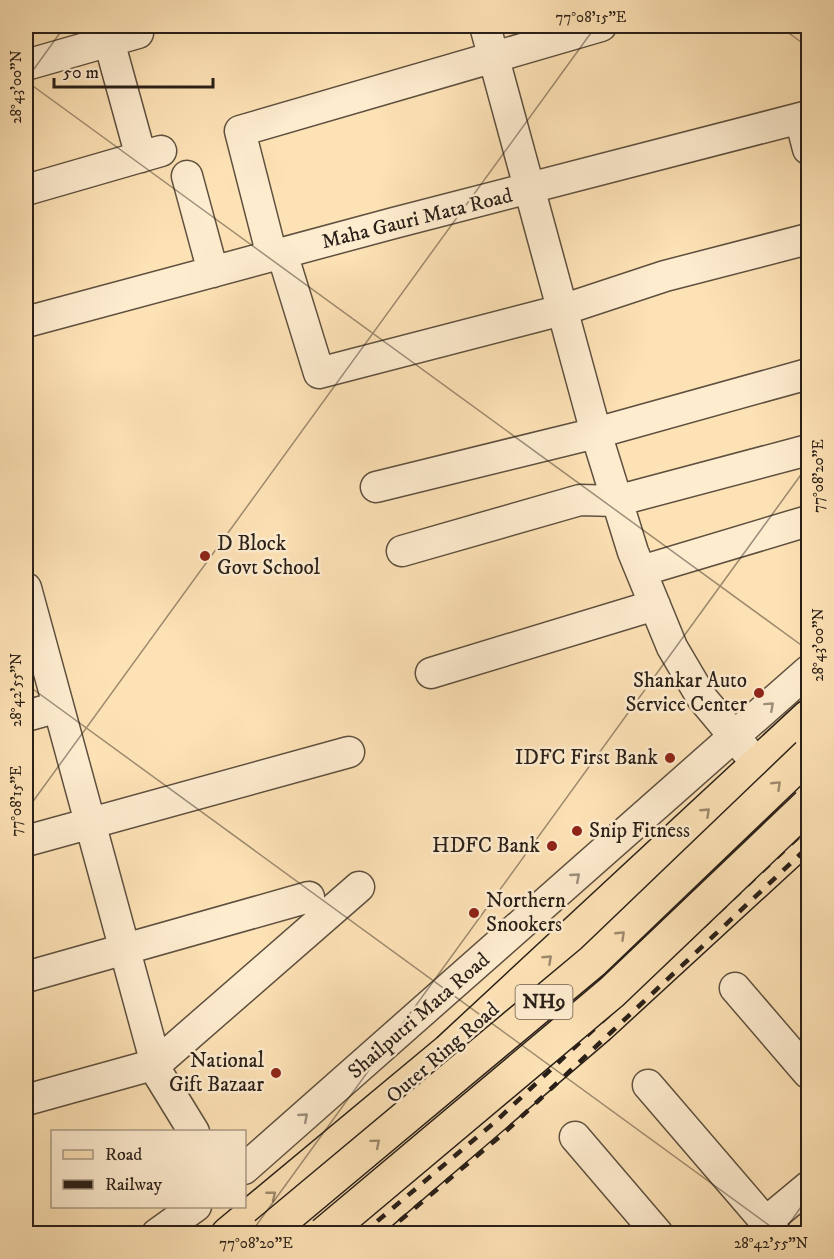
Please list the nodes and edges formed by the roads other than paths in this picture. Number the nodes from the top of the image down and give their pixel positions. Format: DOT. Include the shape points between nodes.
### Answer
graph roads {
  1 [pos="135,26"];
  2 [pos="485,26"];
  3 [pos="601,26"];
  4 [pos="109,41"];
  5 [pos="494,58"];
  6 [pos="26,65"];
  7 [pos="804,117"];
  8 [pos="808,149"];
  9 [pos="188,176"];
  10 [pos="26,190"];
  11 [pos="529,190"];
  12 [pos="808,239"];
  13 [pos="277,254"];
  14 [pos="213,272"];
  15 [pos="562,310"];
  16 [pos="26,322"];
  17 [pos="808,374"];
  18 [pos="596,434"];
  19 [pos="808,450"];
  20 [pos="376,487"];
  21 [pos="616,501"];
  22 [pos="808,521"];
  23 [pos="402,551"];
  24 [pos="640,571"];
  25 [pos="26,588"];
  26 [pos="655,605"];
  27 [pos="808,671"];
  28 [pos="431,673"];
  29 [pos="58,707"];
  30 [pos="26,716"];
  31 [pos="808,717"];
  32 [pos="733,738"];
  33 [pos="349,752"];
  34 [pos="808,755"];
  35 [pos="758,765"];
  36 [pos="808,805"];
  37 [pos="89,822"];
  38 [pos="808,834"];
  39 [pos="26,841"];
  40 [pos="359,887"];
  41 [pos="309,897"];
  42 [pos="125,950"];
  43 [pos="26,977"];
  44 [pos="735,988"];
  45 [pos="156,1064"];
  46 [pos="808,1073"];
  47 [pos="648,1085"];
  48 [pos="26,1100"];
  49 [pos="194,1130"];
  50 [pos="575,1137"];
  51 [pos="333,1146"];
  52 [pos="246,1167"];
  53 [pos="808,1187"];
  54 [pos="193,1208"];
  55 [pos="383,1210"];
  56 [pos="244,1223"];
  57 [pos="771,1228"];
  58 [pos="157,1233"];
  59 [pos="324,1233"];
  60 [pos="356,1233"];
  61 [pos="658,1233"];
  1 -- 4 [label="street" via="138,33"];
  2 -- 5 [label="street"];
  3 -- 5 [label="street"];
  4 -- 6 [label="street"];
  4 -- 10 [label="street" via="151,154"];
  5 -- 11 [label="street"];
  5 -- 13 [label="street" via="240,130"];
  7 -- 8 [label="street"];
  7 -- 11 [label="street, Maha Gauri Mata Road"];
  9 -- 14 [label="street"];
  11 -- 13 [label="street, Maha Gauri Mata Road"];
  11 -- 15 [label="street"];
  12 -- 15 [label="street" via="665,276"];
  13 -- 14 [label="street, Maha Gauri Mata Road"];
  13 -- 15 [label="street" via="319,373"];
  14 -- 16 [label="street, Maha Gauri Mata Road"];
  15 -- 18 [label="street"];
  17 -- 18 [label="street"];
  18 -- 20 [label="street"];
  18 -- 21 [label="street"];
  19 -- 21 [label="street"];
  21 -- 23 [label="street" via="580,500"];
  21 -- 24 [label="street"];
  22 -- 24 [label="street"];
  24 -- 26 [label="street"];
  25 -- 29 [label="street"];
  26 -- 28 [label="street"];
  26 -- 32 [label="street" via="672,647 702,698"];
  32 -- 27 [label="street, Shailputri Mata Road, one-way"];
  29 -- 30 [label="street"];
  29 -- 37 [label="street"];
  31 -- 35 [label="main road, Outer Ring Road"];
  32 -- 35 [label="street"];
  52 -- 32 [label="street, Shailputri Mata Road, one-way"];
  33 -- 37 [label="street"];
  56 -- 34 [label="main road, Outer Ring Road / NH9, one-way, bridge" via="593,962"];
  51 -- 35 [label="main road, Outer Ring Road, one-way" via="448,1051"];
  36 -- 59 [label="main road, NH9, bridge" via="612,992"];
  37 -- 39 [label="street"];
  37 -- 42 [label="street"];
  38 -- 55 [label="main road" via="599,1026"];
  40 -- 45 [label="street"];
  41 -- 42 [label="street"];
  42 -- 43 [label="street"];
  42 -- 45 [label="street"];
  44 -- 46 [label="street"];
  45 -- 48 [label="street"];
  45 -- 49 [label="street"];
  47 -- 57 [label="street"];
  50 -- 61 [label="street"];
  51 -- 55 [label="main road"];
  56 -- 51 [label="main road, Outer Ring Road, one-way"];
  53 -- 57 [label="street"];
  54 -- 58 [label="street"];
  55 -- 60 [label="main road"];
}
